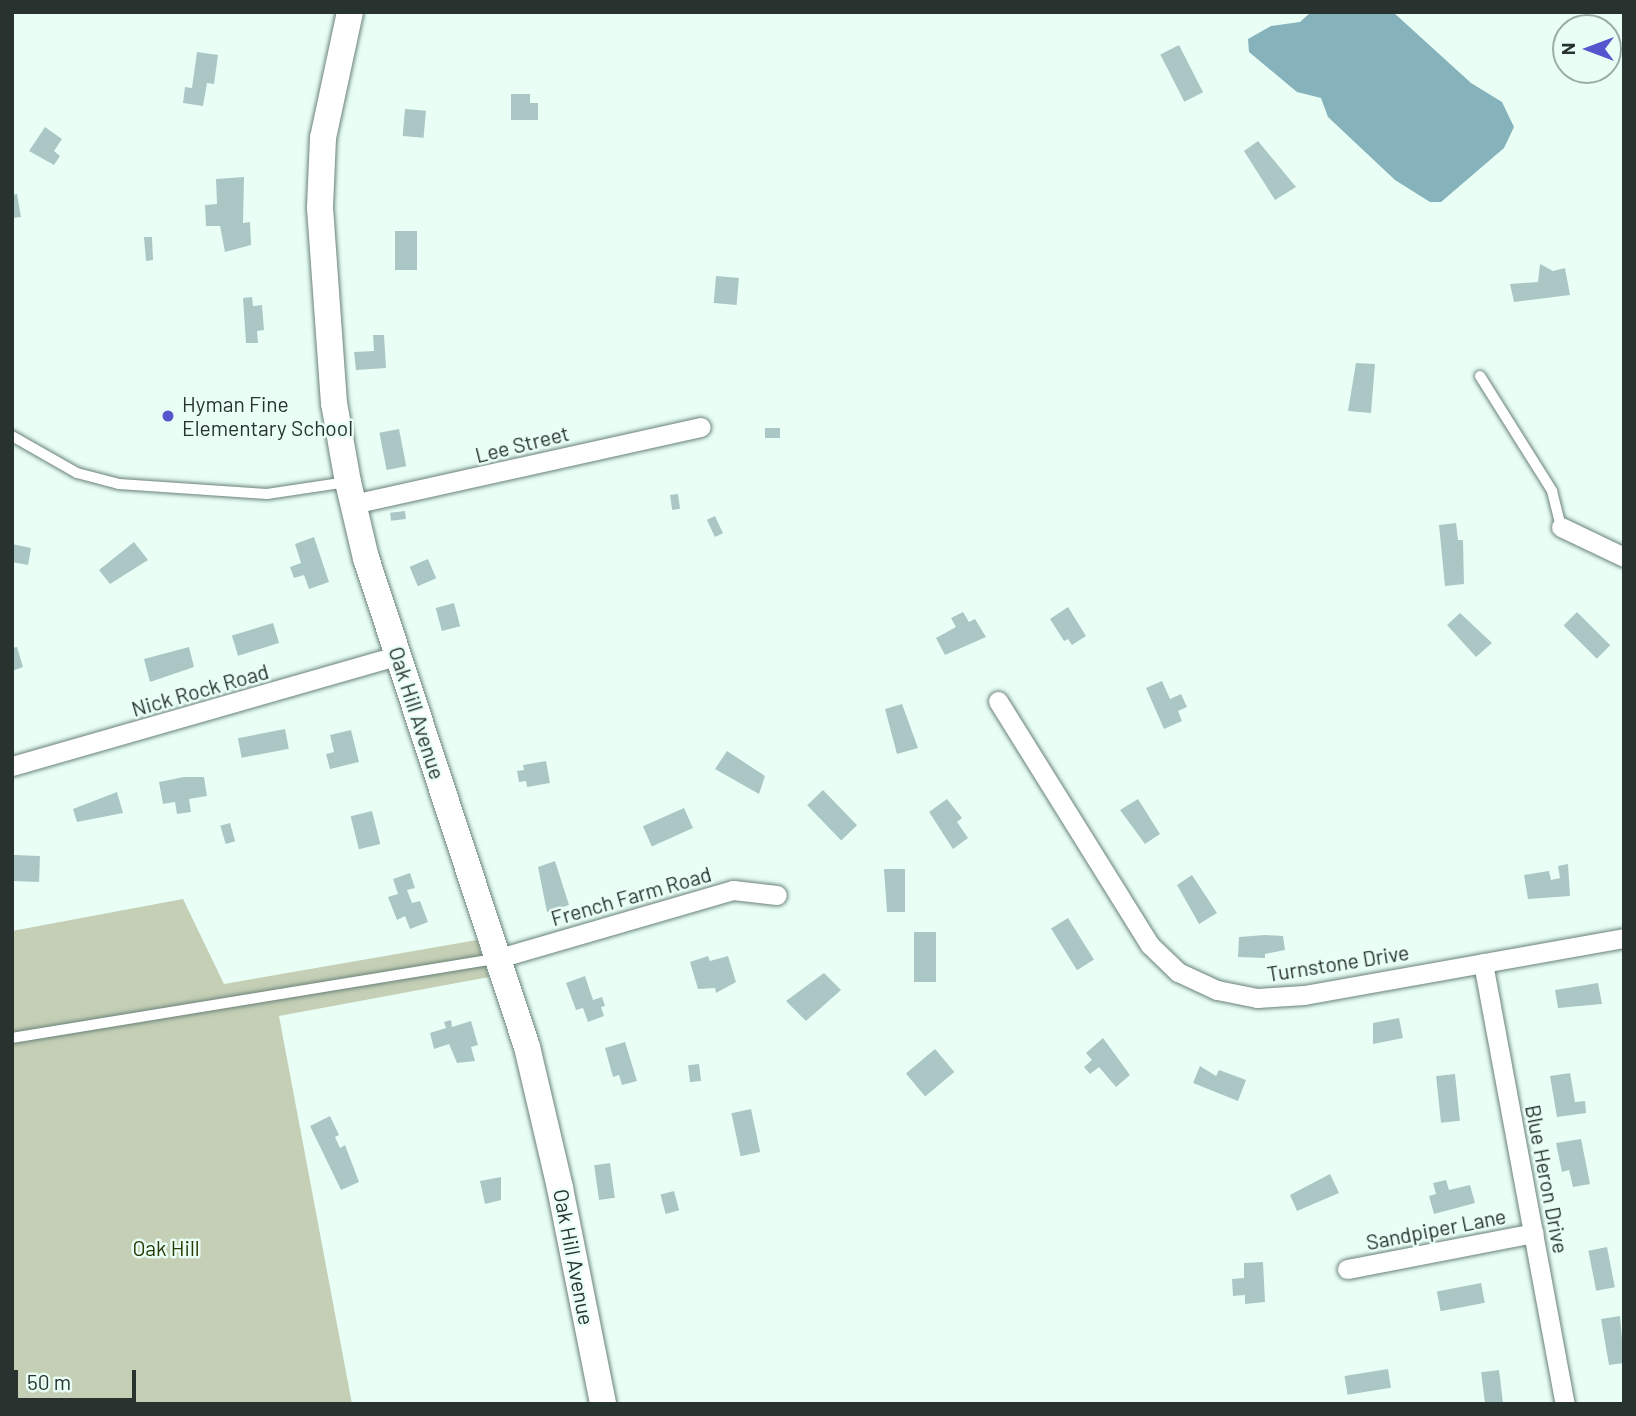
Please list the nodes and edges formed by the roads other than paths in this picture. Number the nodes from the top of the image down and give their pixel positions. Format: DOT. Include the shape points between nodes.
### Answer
graph roads {
  1 [pos="349,12"];
  2 [pos="1480,376"];
  3 [pos="701,427"];
  4 [pos="12,436"];
  5 [pos="351,493"];
  6 [pos="1561,527"];
  7 [pos="1624,557"];
  8 [pos="399,656"];
  9 [pos="998,701"];
  10 [pos="12,766"];
  11 [pos="777,895"];
  12 [pos="1624,937"];
  13 [pos="499,958"];
  14 [pos="1483,963"];
  15 [pos="12,1038"];
  16 [pos="1534,1233"];
  17 [pos="1347,1269"];
  18 [pos="603,1404"];
  19 [pos="1566,1404"];
  1 -- 5 [label="main road, Oak Hill Avenue" via="323,138 320,208 334,403"];
  2 -- 6 [label="lane" via="1552,491"];
  3 -- 5 [label="street, Lee Street"];
  4 -- 5 [label="lane" via="77,473 119,484 267,494"];
  5 -- 8 [label="main road, Oak Hill Avenue"];
  6 -- 7 [label="street"];
  8 -- 10 [label="street, Nick Rock Road"];
  8 -- 13 [label="main road, Oak Hill Avenue"];
  9 -- 14 [label="street, Turnstone Drive" via="1150,945 1178,972 1235,995 1280,998"];
  11 -- 13 [label="street, French Farm Road" via="733,890"];
  12 -- 14 [label="street, Turnstone Drive"];
  13 -- 15 [label="lane"];
  13 -- 18 [label="main road, Oak Hill Avenue" via="548,1131"];
  14 -- 16 [label="street, Blue Heron Drive"];
  16 -- 17 [label="street, Sandpiper Lane"];
  16 -- 19 [label="street, Blue Heron Drive"];
}
